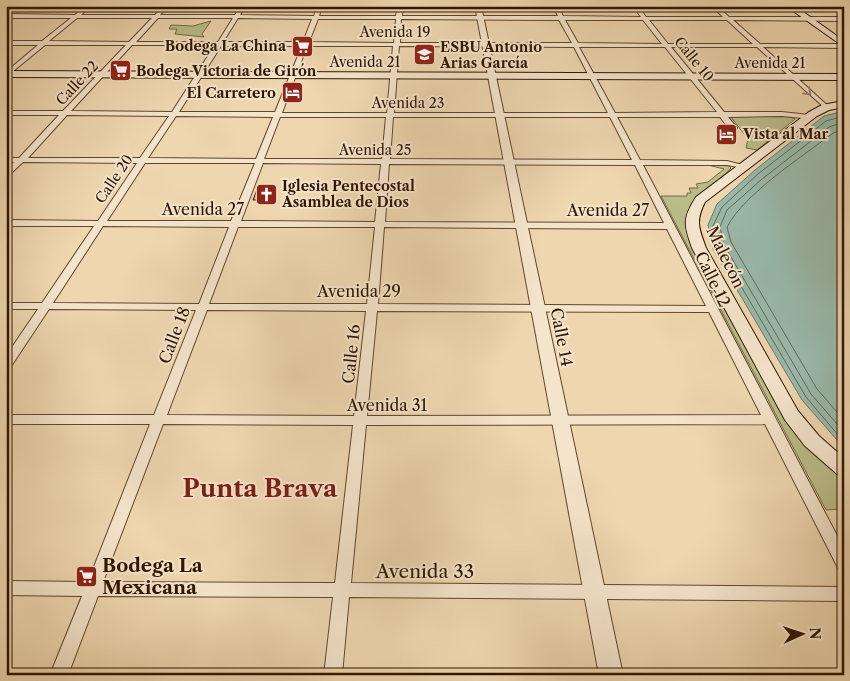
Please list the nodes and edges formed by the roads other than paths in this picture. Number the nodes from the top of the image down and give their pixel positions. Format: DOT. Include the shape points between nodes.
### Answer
graph roads {
  1 [pos="88,6"];
  2 [pos="166,6"];
  3 [pos="242,6"];
  4 [pos="320,6"];
  5 [pos="555,6"];
  6 [pos="635,6"];
  7 [pos="714,6"];
  8 [pos="790,6"];
  9 [pos="400,12"];
  10 [pos="479,12"];
  11 [pos="6,16"];
  12 [pos="75,17"];
  13 [pos="156,17"];
  14 [pos="235,18"];
  15 [pos="315,18"];
  16 [pos="561,19"];
  17 [pos="645,19"];
  18 [pos="728,19"];
  19 [pos="808,19"];
  20 [pos="844,19"];
  21 [pos="6,43"];
  22 [pos="45,43"];
  23 [pos="131,43"];
  24 [pos="219,44"];
  25 [pos="305,44"];
  26 [pos="397,44"];
  27 [pos="486,45"];
  28 [pos="574,45"];
  29 [pos="666,45"];
  30 [pos="758,46"];
  31 [pos="844,46"];
  32 [pos="102,74"];
  33 [pos="6,75"];
  34 [pos="200,75"];
  35 [pos="293,75"];
  36 [pos="394,75"];
  37 [pos="492,76"];
  38 [pos="591,76"];
  39 [pos="691,76"];
  40 [pos="791,76"];
  41 [pos="844,77"];
  42 [pos="844,104"];
  43 [pos="826,108"];
  44 [pos="6,114"];
  45 [pos="65,114"];
  46 [pos="173,115"];
  47 [pos="277,115"];
  48 [pos="723,115"];
  49 [pos="391,116"];
  50 [pos="500,116"];
  51 [pos="612,116"];
  52 [pos="809,117"];
  53 [pos="733,128"];
  54 [pos="6,160"];
  55 [pos="21,160"];
  56 [pos="142,161"];
  57 [pos="259,162"];
  58 [pos="386,162"];
  59 [pos="509,163"];
  60 [pos="636,163"];
  61 [pos="743,166"];
  62 [pos="6,176"];
  63 [pos="6,223"];
  64 [pos="101,223"];
  65 [pos="235,224"];
  66 [pos="379,224"];
  67 [pos="522,225"];
  68 [pos="670,226"];
  69 [pos="6,306"];
  70 [pos="46,306"];
  71 [pos="202,307"];
  72 [pos="372,308"];
  73 [pos="538,308"];
  74 [pos="711,309"];
  75 [pos="6,365"];
  76 [pos="158,419"];
  77 [pos="768,419"];
  78 [pos="6,420"];
  79 [pos="360,421"];
  80 [pos="561,421"];
  81 [pos="844,469"];
  82 [pos="844,565"];
  83 [pos="6,588"];
  84 [pos="92,589"];
  85 [pos="341,590"];
  86 [pos="595,592"];
  87 [pos="844,594"];
  88 [pos="59,675"];
  89 [pos="333,675"];
  90 [pos="611,675"];
  1 -- 12 [label="street"];
  2 -- 13 [label="street, Calle 22"];
  3 -- 14 [label="street, Calle 20"];
  4 -- 15 [label="street, Calle 18"];
  5 -- 16 [label="street, Calle 12"];
  6 -- 17 [label="street, Calle 10"];
  7 -- 18 [label="street"];
  8 -- 19 [label="main road"];
  9 -- 10 [label="street"];
  9 -- 15 [label="street"];
  9 -- 26 [label="street, Calle 16"];
  10 -- 16 [label="street"];
  10 -- 27 [label="street, Calle 14"];
  11 -- 12 [label="street"];
  12 -- 13 [label="street"];
  12 -- 22 [label="street"];
  13 -- 14 [label="street"];
  13 -- 23 [label="street, Calle 22"];
  14 -- 15 [label="street"];
  14 -- 24 [label="street, Calle 20"];
  15 -- 25 [label="street, Calle 18"];
  16 -- 17 [label="street"];
  16 -- 28 [label="street, Calle 12"];
  17 -- 18 [label="street"];
  17 -- 29 [label="street, Calle 10"];
  18 -- 19 [label="street"];
  18 -- 30 [label="street"];
  19 -- 20 [label="street"];
  19 -- 31 [label="main road"];
  21 -- 22 [label="street, Avenida 19"];
  22 -- 23 [label="street, Avenida 19"];
  22 -- 33 [label="street"];
  23 -- 24 [label="street, Avenida 19"];
  23 -- 32 [label="street, Calle 22"];
  24 -- 25 [label="street, Avenida 19"];
  24 -- 34 [label="street, Calle 20"];
  25 -- 26 [label="street, Avenida 19"];
  25 -- 35 [label="street, Calle 18"];
  26 -- 27 [label="street, Avenida 19"];
  26 -- 36 [label="street, Calle 16"];
  27 -- 28 [label="street, Avenida 19"];
  27 -- 37 [label="street, Calle 14"];
  28 -- 29 [label="street, Avenida 19"];
  28 -- 38 [label="street, Calle 12"];
  29 -- 30 [label="street, Avenida 19"];
  29 -- 39 [label="street, Calle 10"];
  30 -- 31 [label="street, Avenida 19"];
  30 -- 40 [label="street"];
  32 -- 33 [label="main road, Avenida 21"];
  32 -- 34 [label="main road, Avenida 21"];
  32 -- 45 [label="street, Calle 22"];
  34 -- 35 [label="main road, Avenida 21"];
  34 -- 46 [label="street, Calle 20"];
  35 -- 36 [label="main road, Avenida 21"];
  35 -- 47 [label="street, Calle 18"];
  36 -- 37 [label="main road, Avenida 21"];
  36 -- 49 [label="street, Calle 16"];
  37 -- 38 [label="main road, Avenida 21"];
  37 -- 50 [label="street, Calle 14"];
  38 -- 39 [label="main road, Avenida 21"];
  38 -- 51 [label="street, Calle 12"];
  39 -- 40 [label="main road, Avenida 21"];
  39 -- 48 [label="street, Calle 10"];
  40 -- 41 [label="main road, Avenida 21"];
  40 -- 43 [label="street, one-way"];
  42 -- 43 [label="main road, Malecón"];
  43 -- 52 [label="main road, Malecón"];
  44 -- 45 [label="street, Avenida 23"];
  45 -- 46 [label="street, Avenida 23"];
  45 -- 55 [label="street, Calle 22"];
  46 -- 47 [label="street, Avenida 23"];
  46 -- 56 [label="street, Calle 20"];
  47 -- 49 [label="street, Avenida 23"];
  47 -- 57 [label="street, Calle 18"];
  48 -- 51 [label="street, Avenida 23"];
  48 -- 52 [label="street, Avenida 23"];
  48 -- 53 [label="street, Calle 10"];
  49 -- 50 [label="street, Avenida 23"];
  49 -- 58 [label="street, Calle 16"];
  50 -- 51 [label="street, Avenida 23"];
  50 -- 59 [label="street, Calle 14"];
  51 -- 60 [label="street, Calle 12"];
  52 -- 61 [label="main road, Malecón"];
  54 -- 55 [label="street, Avenida 25"];
  55 -- 56 [label="street, Avenida 25"];
  55 -- 62 [label="street, Calle 22"];
  56 -- 57 [label="street, Avenida 25"];
  56 -- 64 [label="street, Calle 20"];
  57 -- 58 [label="street, Avenida 25"];
  57 -- 65 [label="street, Calle 18"];
  58 -- 59 [label="street, Avenida 25"];
  58 -- 66 [label="street, Calle 16"];
  59 -- 60 [label="street, Avenida 25"];
  59 -- 67 [label="street, Calle 14"];
  60 -- 61 [label="street, Avenida 25" via="726,163"];
  60 -- 68 [label="street, Calle 12"];
  61 -- 81 [label="main road, Malecón" via="697,203 691,225 694,236 791,415 812,440"];
  63 -- 64 [label="street, Avenida 27"];
  64 -- 65 [label="street, Avenida 27"];
  64 -- 70 [label="street, Calle 20"];
  65 -- 66 [label="street, Avenida 27"];
  65 -- 71 [label="street, Calle 18"];
  66 -- 67 [label="street, Avenida 27"];
  66 -- 72 [label="street, Calle 16"];
  67 -- 68 [label="street, Avenida 27"];
  67 -- 73 [label="street, Calle 14"];
  68 -- 74 [label="street, Calle 12"];
  69 -- 70 [label="street, Avenida 29"];
  70 -- 71 [label="street, Avenida 29"];
  70 -- 75 [label="street, Calle 20"];
  71 -- 72 [label="street, Avenida 29"];
  71 -- 76 [label="street, Calle 18"];
  72 -- 73 [label="street, Avenida 29"];
  72 -- 79 [label="street, Calle 16"];
  73 -- 74 [label="street, Avenida 29"];
  73 -- 80 [label="street, Calle 14"];
  74 -- 77 [label="street, Calle 12"];
  76 -- 78 [label="street, Avenida 31"];
  76 -- 79 [label="street, Avenida 31"];
  76 -- 84 [label="street, Calle 18"];
  77 -- 80 [label="street, Avenida 31"];
  77 -- 82 [label="street, Calle 12"];
  79 -- 80 [label="street, Avenida 31"];
  79 -- 85 [label="street, Calle 16"];
  80 -- 86 [label="street, Calle 14"];
  83 -- 84 [label="street, Avenida 33"];
  84 -- 85 [label="street, Avenida 33"];
  84 -- 88 [label="street, Calle 18"];
  85 -- 86 [label="street, Avenida 33"];
  85 -- 89 [label="street, Calle 16"];
  86 -- 87 [label="street, Avenida 33"];
  86 -- 90 [label="street, Calle 14"];
}
